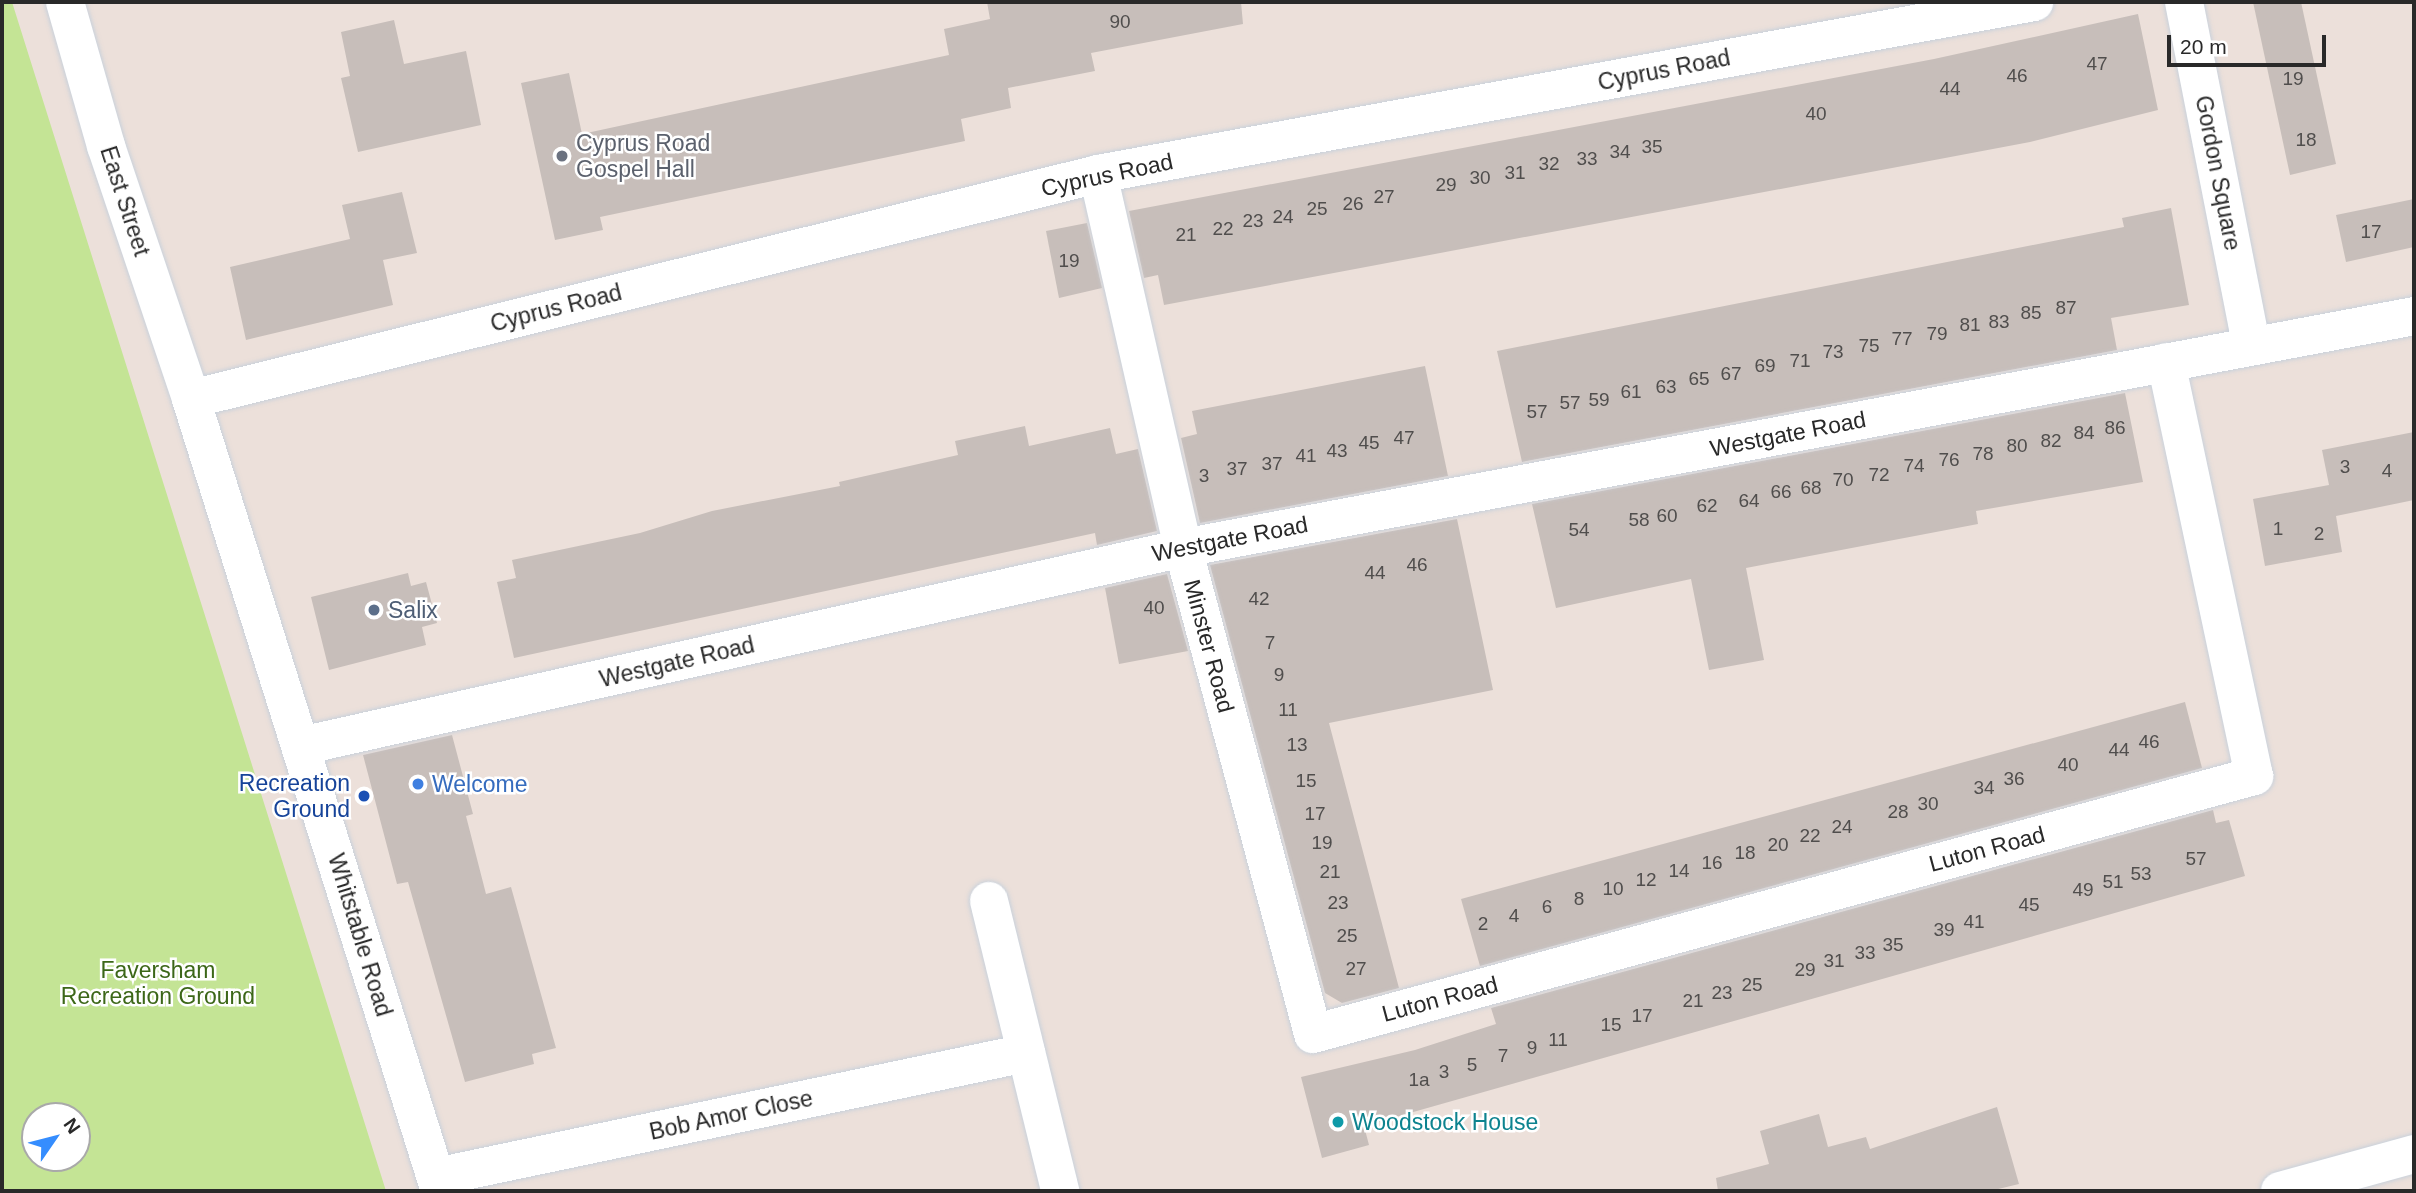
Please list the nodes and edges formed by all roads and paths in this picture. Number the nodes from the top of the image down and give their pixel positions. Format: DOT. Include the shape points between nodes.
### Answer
graph roads {
  1 [pos="65,2"];
  2 [pos="2034,2"];
  3 [pos="2184,2"];
  4 [pos="1098,174"];
  5 [pos="2414,316"];
  6 [pos="2251,345"];
  7 [pos="2166,362"];
  8 [pos="191,399"];
  9 [pos="1183,548"];
  10 [pos="301,746"];
  11 [pos="989,901"];
  12 [pos="1313,1034"];
  13 [pos="1026,1053"];
  14 [pos="2414,1154"];
  15 [pos="438,1184"];
  16 [pos="1060,1191"];
  17 [pos="2280,1191"];
  1 -- 8 [label="street, East Street" via="106,146"];
  2 -- 4 [label="street, Cyprus Road"];
  3 -- 6 [label="street, Gordon Square"];
  4 -- 8 [label="street, Cyprus Road"];
  4 -- 9 [label="street, Minster Road"];
  5 -- 6 [label="street"];
  6 -- 7 [label="street"];
  7 -- 9 [label="street, Westgate Road"];
  7 -- 12 [label="street, Luton Road" via="2253,776"];
  8 -- 10 [label="street, Whitstable Road"];
  9 -- 10 [label="street, Westgate Road"];
  9 -- 12 [label="street, Minster Road"];
  10 -- 15 [label="street, Whitstable Road"];
  11 -- 13 [label="street"];
  13 -- 15 [label="street, Bob Amor Close"];
  13 -- 16 [label="street"];
  14 -- 17 [label="street"];
}
